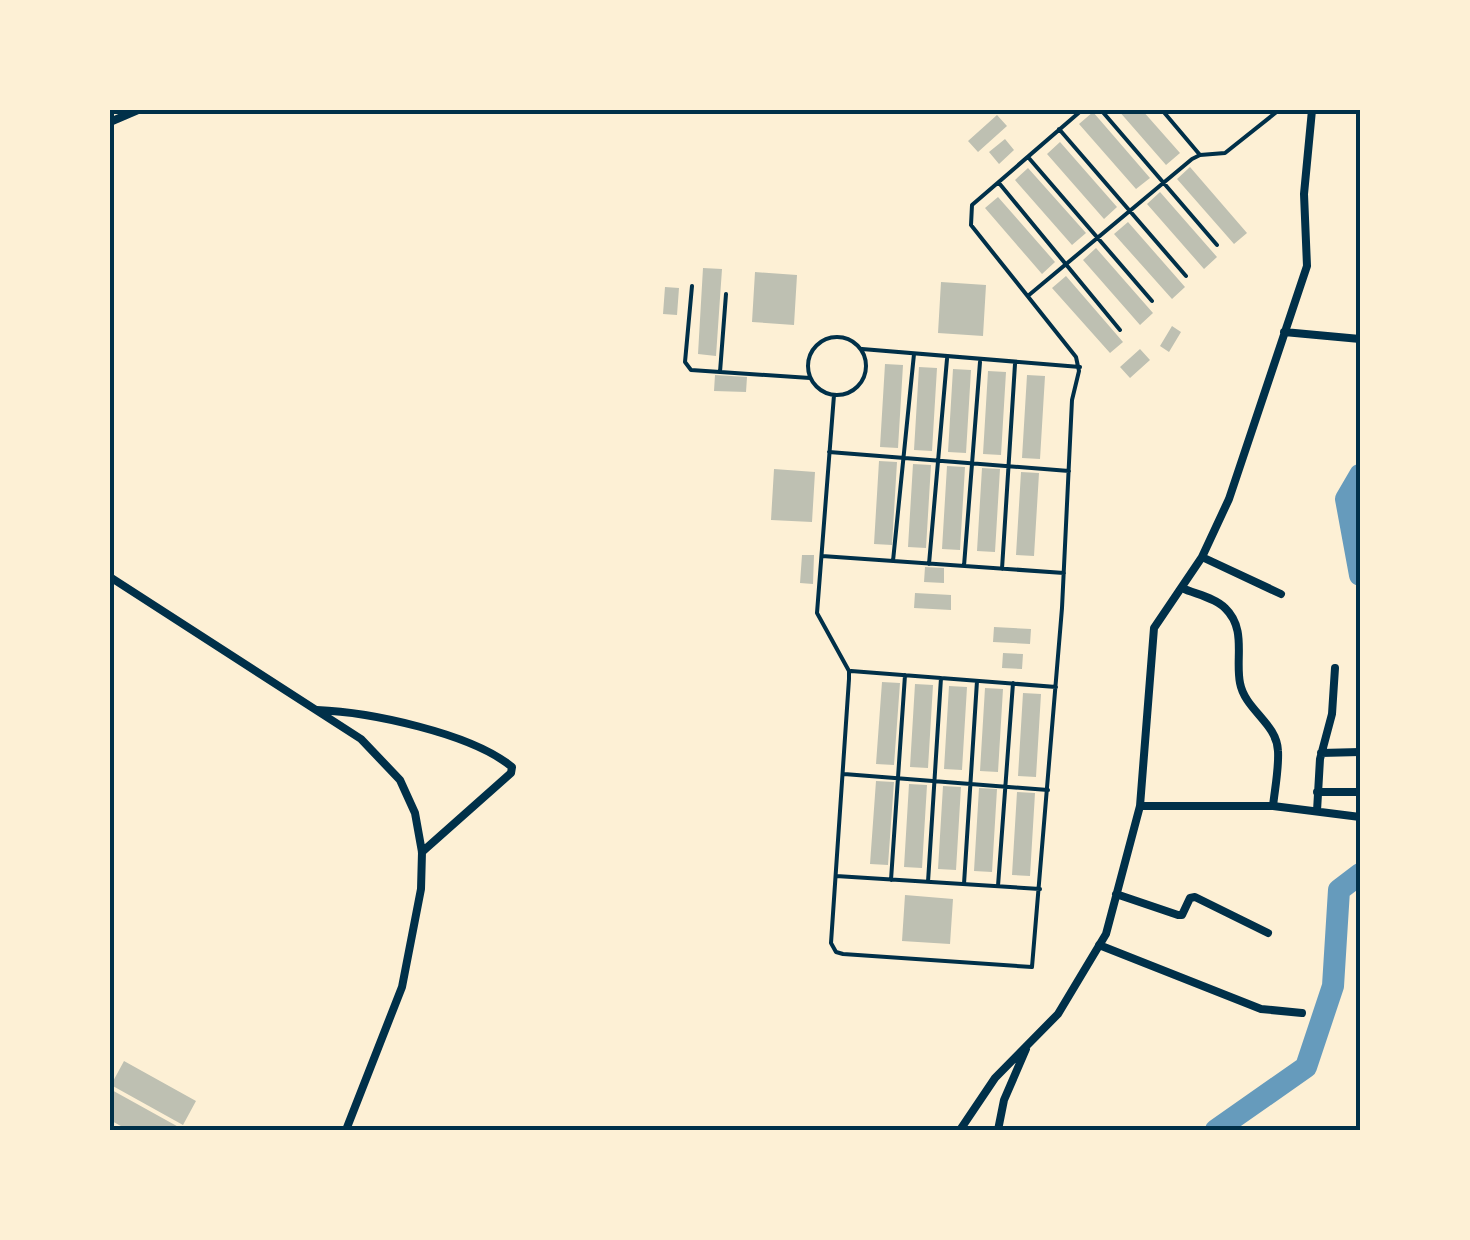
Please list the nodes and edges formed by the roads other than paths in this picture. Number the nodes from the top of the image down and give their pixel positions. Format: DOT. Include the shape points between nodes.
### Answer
graph roads {
  1 [pos="138,110"];
  2 [pos="1082,110"];
  3 [pos="1101,110"];
  4 [pos="1162,110"];
  5 [pos="1279,110"];
  6 [pos="1312,110"];
  7 [pos="110,122"];
  8 [pos="1060,130"];
  9 [pos="1200,155"];
  10 [pos="1028,157"];
  11 [pos="1163,181"];
  12 [pos="998,182"];
  13 [pos="1128,211"];
  14 [pos="1097,238"];
  15 [pos="1217,244"];
  16 [pos="1066,264"];
  17 [pos="1186,276"];
  18 [pos="692,286"];
  19 [pos="726,294"];
  20 [pos="1028,296"];
  21 [pos="1152,301"];
  22 [pos="1120,330"];
  23 [pos="1284,332"];
  24 [pos="1360,340"];
  25 [pos="862,349"];
  26 [pos="914,354"];
  27 [pos="947,358"];
  28 [pos="980,361"];
  29 [pos="1014,363"];
  30 [pos="1080,367"];
  31 [pos="720,372"];
  32 [pos="810,378"];
  33 [pos="834,395"];
  34 [pos="828,452"];
  35 [pos="903,458"];
  36 [pos="939,461"];
  37 [pos="973,463"];
  38 [pos="1009,466"];
  39 [pos="1069,471"];
  40 [pos="822,556"];
  41 [pos="1202,556"];
  42 [pos="893,561"];
  43 [pos="929,564"];
  44 [pos="964,566"];
  45 [pos="1002,569"];
  46 [pos="1064,574"];
  47 [pos="110,576"];
  48 [pos="1182,588"];
  49 [pos="1281,594"];
  50 [pos="1335,668"];
  51 [pos="849,671"];
  52 [pos="906,675"];
  53 [pos="941,678"];
  54 [pos="977,681"];
  55 [pos="1014,683"];
  56 [pos="1056,687"];
  57 [pos="316,710"];
  58 [pos="1360,752"];
  59 [pos="1322,753"];
  60 [pos="842,774"];
  61 [pos="899,778"];
  62 [pos="935,781"];
  63 [pos="971,784"];
  64 [pos="1008,786"];
  65 [pos="1048,790"];
  66 [pos="1317,792"];
  67 [pos="1360,792"];
  68 [pos="1140,806"];
  69 [pos="1273,806"];
  70 [pos="1317,811"];
  71 [pos="1360,817"];
  72 [pos="422,852"];
  73 [pos="836,876"];
  74 [pos="891,880"];
  75 [pos="928,882"];
  76 [pos="964,884"];
  77 [pos="998,886"];
  78 [pos="1040,889"];
  79 [pos="1116,894"];
  80 [pos="1268,933"];
  81 [pos="1099,945"];
  82 [pos="1302,1012"];
  83 [pos="1028,1045"];
  84 [pos="346,1130"];
  85 [pos="960,1130"];
  86 [pos="998,1130"];
  1 -- 7 [label="street"];
  2 -- 8 [label="lane"];
  3 -- 11 [label="lane"];
  4 -- 9 [label="lane"];
  5 -- 9 [label="lane" via="1224,153"];
  6 -- 23 [label="street" via="1304,194 1307,266"];
  8 -- 10 [label="lane"];
  8 -- 13 [label="lane"];
  9 -- 11 [label="lane"];
  10 -- 12 [label="lane"];
  10 -- 14 [label="lane"];
  11 -- 13 [label="lane"];
  11 -- 15 [label="lane"];
  12 -- 16 [label="lane"];
  12 -- 20 [label="lane" via="972,204 971,225"];
  13 -- 14 [label="lane"];
  13 -- 17 [label="lane"];
  14 -- 16 [label="lane"];
  14 -- 21 [label="lane"];
  16 -- 20 [label="lane"];
  16 -- 22 [label="lane"];
  18 -- 31 [label="lane" via="685,362 691,370"];
  19 -- 31 [label="lane"];
  20 -- 30 [label="lane"];
  23 -- 24 [label="street"];
  23 -- 41 [label="street" via="1229,499"];
  25 -- 26 [label="lane"];
  25 -- 32 [label="lane" via="839,336 820,342 809,358"];
  25 -- 33 [label="lane" via="862,381"];
  26 -- 27 [label="lane"];
  26 -- 35 [label="lane"];
  27 -- 28 [label="lane"];
  27 -- 36 [label="lane"];
  28 -- 29 [label="lane"];
  28 -- 37 [label="lane"];
  29 -- 30 [label="lane"];
  29 -- 38 [label="lane"];
  30 -- 39 [label="lane"];
  31 -- 32 [label="lane"];
  32 -- 33 [label="lane"];
  33 -- 34 [label="lane"];
  34 -- 35 [label="lane"];
  34 -- 40 [label="lane"];
  35 -- 36 [label="lane"];
  35 -- 42 [label="lane"];
  36 -- 37 [label="lane"];
  36 -- 43 [label="lane"];
  37 -- 38 [label="lane"];
  37 -- 44 [label="lane"];
  38 -- 39 [label="lane"];
  38 -- 45 [label="lane"];
  39 -- 46 [label="lane"];
  40 -- 42 [label="lane"];
  40 -- 51 [label="lane" via="817,613"];
  41 -- 48 [label="street"];
  41 -- 49 [label="street"];
  42 -- 43 [label="lane"];
  43 -- 44 [label="lane"];
  44 -- 45 [label="lane"];
  45 -- 46 [label="lane"];
  46 -- 56 [label="lane"];
  47 -- 57 [label="street"];
  48 -- 68 [label="street" via="1154,628"];
  48 -- 69 [label="street" via="1230,614 1242,649 1245,698 1278,750"];
  50 -- 59 [label="street"];
  51 -- 52 [label="lane"];
  51 -- 60 [label="lane"];
  52 -- 53 [label="lane"];
  52 -- 61 [label="lane"];
  53 -- 54 [label="lane"];
  53 -- 62 [label="lane"];
  54 -- 55 [label="lane"];
  54 -- 63 [label="lane"];
  55 -- 56 [label="lane"];
  55 -- 64 [label="lane"];
  56 -- 65 [label="lane"];
  57 -- 72 [label="street" via="361,740 400,780"];
  57 -- 72 [label="street" via="453,737 512,766"];
  58 -- 59 [label="street"];
  59 -- 66 [label="street"];
  60 -- 61 [label="lane"];
  60 -- 73 [label="lane"];
  61 -- 62 [label="lane"];
  61 -- 74 [label="lane"];
  62 -- 63 [label="lane"];
  62 -- 75 [label="lane"];
  63 -- 64 [label="lane"];
  63 -- 76 [label="lane"];
  64 -- 65 [label="lane"];
  64 -- 77 [label="lane"];
  65 -- 78 [label="lane"];
  66 -- 67 [label="street"];
  66 -- 70 [label="street"];
  68 -- 69 [label="street"];
  68 -- 79 [label="street"];
  69 -- 70 [label="street"];
  70 -- 71 [label="street"];
  72 -- 84 [label="street" via="402,987"];
  73 -- 74 [label="lane"];
  73 -- 78 [label="lane" via="836,952 1028,968"];
  74 -- 75 [label="lane"];
  75 -- 76 [label="lane"];
  76 -- 77 [label="lane"];
  77 -- 78 [label="lane"];
  79 -- 80 [label="street" via="1178,915 1194,897"];
  79 -- 81 [label="street"];
  81 -- 82 [label="street" via="1262,1010"];
  81 -- 83 [label="street" via="1058,1014"];
  83 -- 85 [label="street" via="994,1078"];
  83 -- 86 [label="street"];
}
